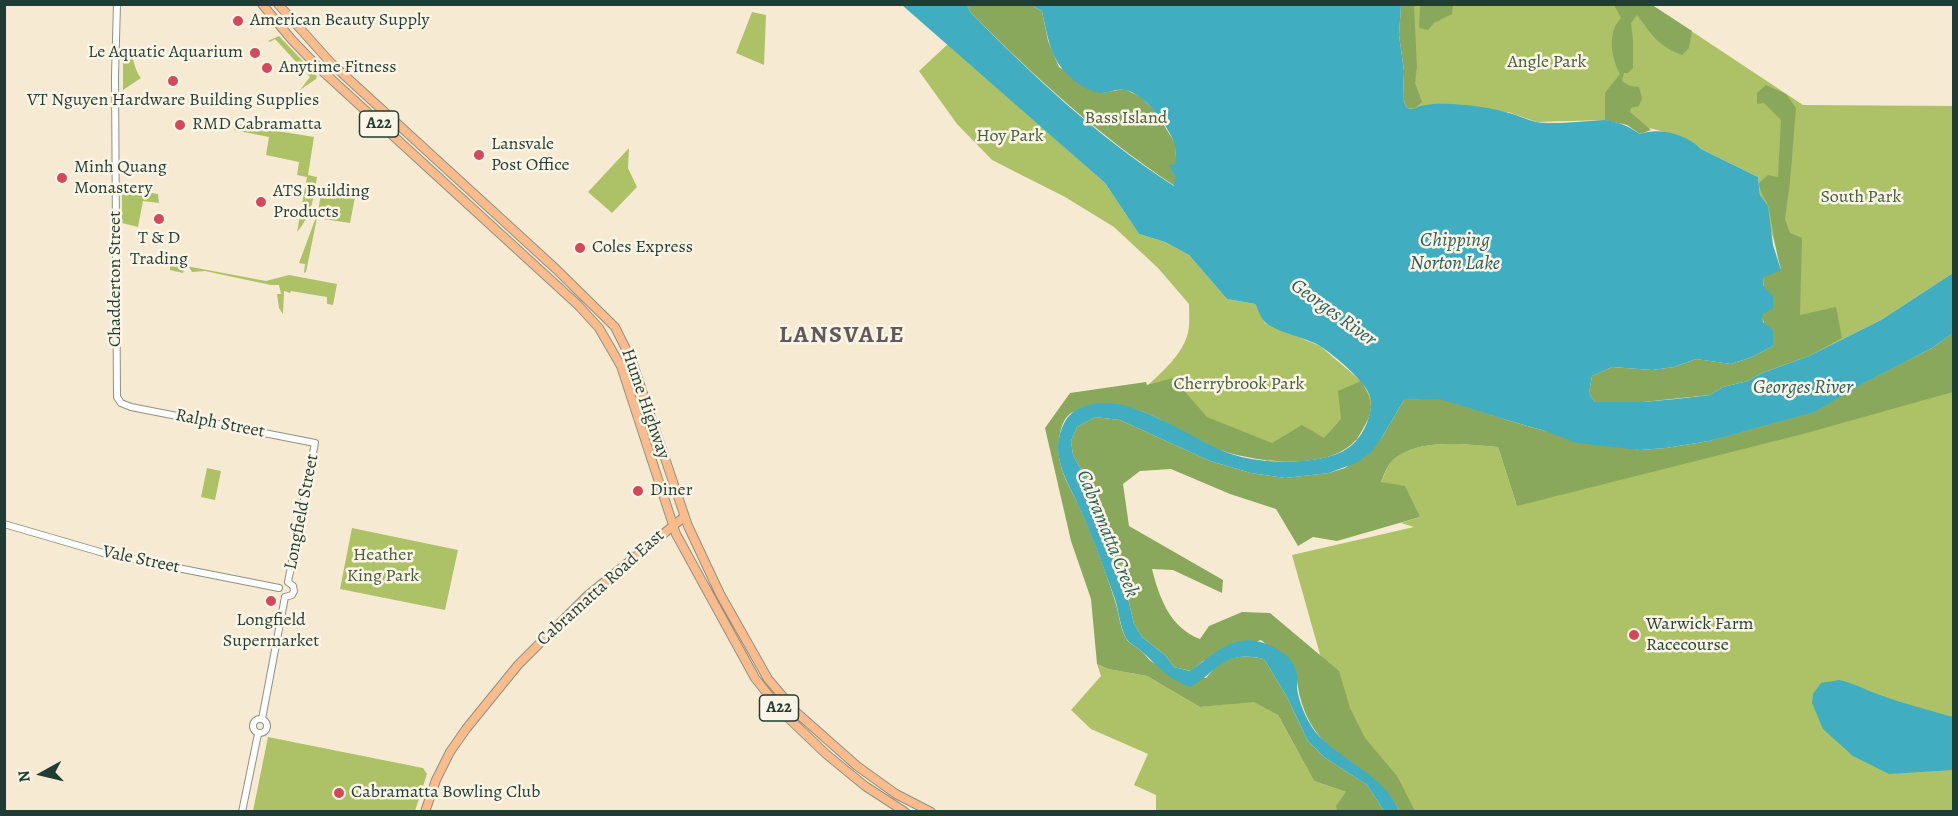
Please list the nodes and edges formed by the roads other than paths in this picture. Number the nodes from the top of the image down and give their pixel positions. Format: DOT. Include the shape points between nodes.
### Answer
graph roads {
  1 [pos="117,4"];
  2 [pos="262,4"];
  3 [pos="278,4"];
  4 [pos="125,405"];
  5 [pos="315,443"];
  6 [pos="684,517"];
  7 [pos="4,524"];
  8 [pos="673,524"];
  9 [pos="288,582"];
  10 [pos="279,588"];
  11 [pos="285,597"];
  12 [pos="242,812"];
  13 [pos="425,812"];
  14 [pos="906,812"];
  15 [pos="931,812"];
  1 -- 4 [label="street, Chadderton Street" via="116,391"];
  2 -- 8 [label="highway, Hume Highway / A22" via="319,68 599,328 628,384"];
  3 -- 6 [label="highway, Hume Highway / A22" via="331,63 615,327 646,398"];
  4 -- 5 [label="street, Ralph Street"];
  5 -- 9 [label="street, Longfield Street"];
  6 -- 8 [label="main road, Cabramatta Road East"];
  6 -- 15 [label="highway, Hume Highway / A22" via="720,594 780,695 876,781"];
  7 -- 10 [label="street, Vale Street" via="107,554"];
  8 -- 13 [label="main road, Cabramatta Road East" via="579,603 518,665 450,752"];
  8 -- 14 [label="highway, Hume Highway / A22" via="746,662 772,701 847,771"];
  9 -- 10 [label="street"];
  9 -- 11 [label="street" via="294,591"];
  10 -- 11 [label="street"];
  11 -- 12 [label="street" via="262,719 267,729 258,734"];
}
